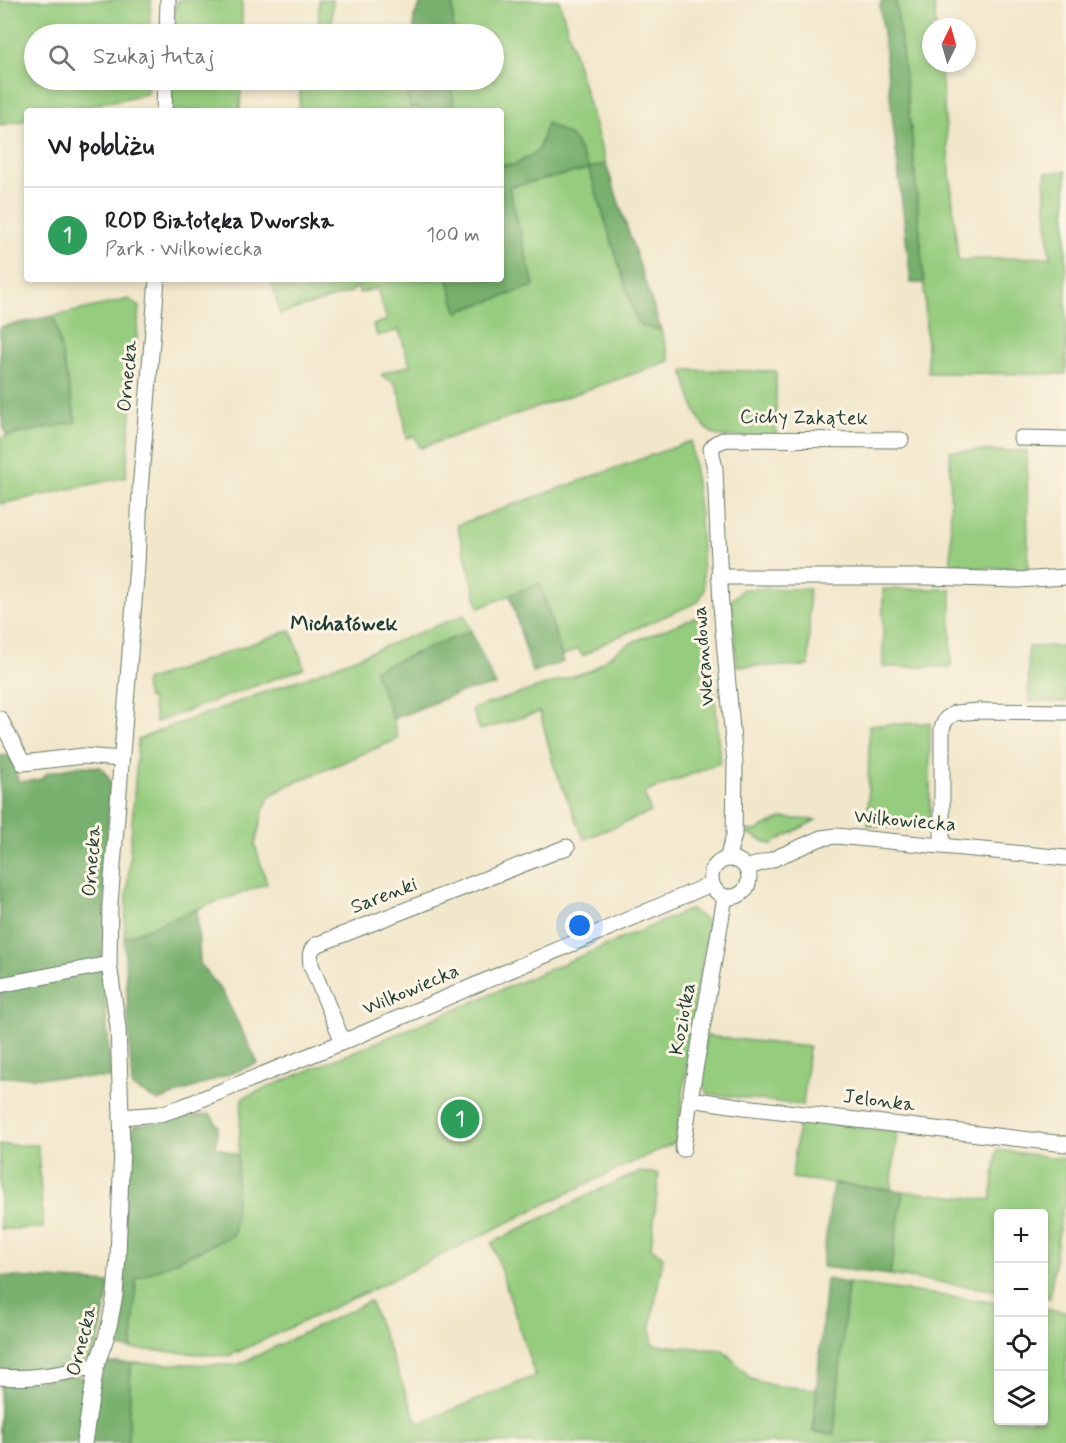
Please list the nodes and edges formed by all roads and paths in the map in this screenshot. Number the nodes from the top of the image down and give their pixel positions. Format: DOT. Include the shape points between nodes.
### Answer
graph roads {
  1 [pos="168,0"];
  2 [pos="167,24"];
  3 [pos="165,90"];
  4 [pos="164,108"];
  5 [pos="157,282"];
  6 [pos="1021,438"];
  7 [pos="901,440"];
  8 [pos="1066,440"];
  9 [pos="711,449"];
  10 [pos="719,577"];
  11 [pos="1066,577"];
  12 [pos="1066,712"];
  13 [pos="0,719"];
  14 [pos="121,759"];
  15 [pos="942,845"];
  16 [pos="567,847"];
  17 [pos="1066,858"];
  18 [pos="727,859"];
  19 [pos="746,868"];
  20 [pos="711,884"];
  21 [pos="725,897"];
  22 [pos="109,964"];
  23 [pos="0,985"];
  24 [pos="342,1042"];
  25 [pos="690,1099"];
  26 [pos="121,1117"];
  27 [pos="1065,1144"];
  28 [pos="683,1149"];
  29 [pos="96,1366"];
  30 [pos="0,1377"];
  31 [pos="84,1443"];
  1 -- 2 [label="street"];
  3 -- 4 [label="street"];
  5 -- 14 [label="street, Ornecka"];
  6 -- 8 [label="street"];
  7 -- 9 [label="street, Cichy Zakątek" via="726,439"];
  9 -- 10 [label="street, Werandowa"];
  10 -- 11 [label="street" via="1006,580"];
  10 -- 18 [label="street, Werandowa" via="735,763 734,835"];
  12 -- 15 [label="street" via="979,711 955,713 946,718 942,728"];
  13 -- 14 [label="street" via="23,763 83,756"];
  14 -- 22 [label="street, Ornecka"];
  15 -- 17 [label="street, Wilkowiecka"];
  15 -- 19 [label="street, Wilkowiecka" via="836,836 805,843"];
  16 -- 24 [label="street, Sarenki" via="316,945 309,954 311,965"];
  18 -- 19 [label="street" via="739,861"];
  18 -- 20 [label="street" via="715,865"];
  19 -- 21 [label="street" via="746,888 737,896"];
  20 -- 21 [label="street"];
  20 -- 24 [label="street, Wilkowiecka"];
  21 -- 25 [label="street, Koziołka"];
  22 -- 23 [label="street"];
  22 -- 26 [label="street, Ornecka" via="118,1027"];
  24 -- 26 [label="street, Wilkowiecka" via="182,1107 160,1114"];
  25 -- 27 [label="street, Jelonka"];
  25 -- 28 [label="street, Koziołka"];
  26 -- 29 [label="street, Ornecka" via="115,1295"];
  29 -- 30 [label="street"];
  29 -- 31 [label="street, Ornecka"];
}
